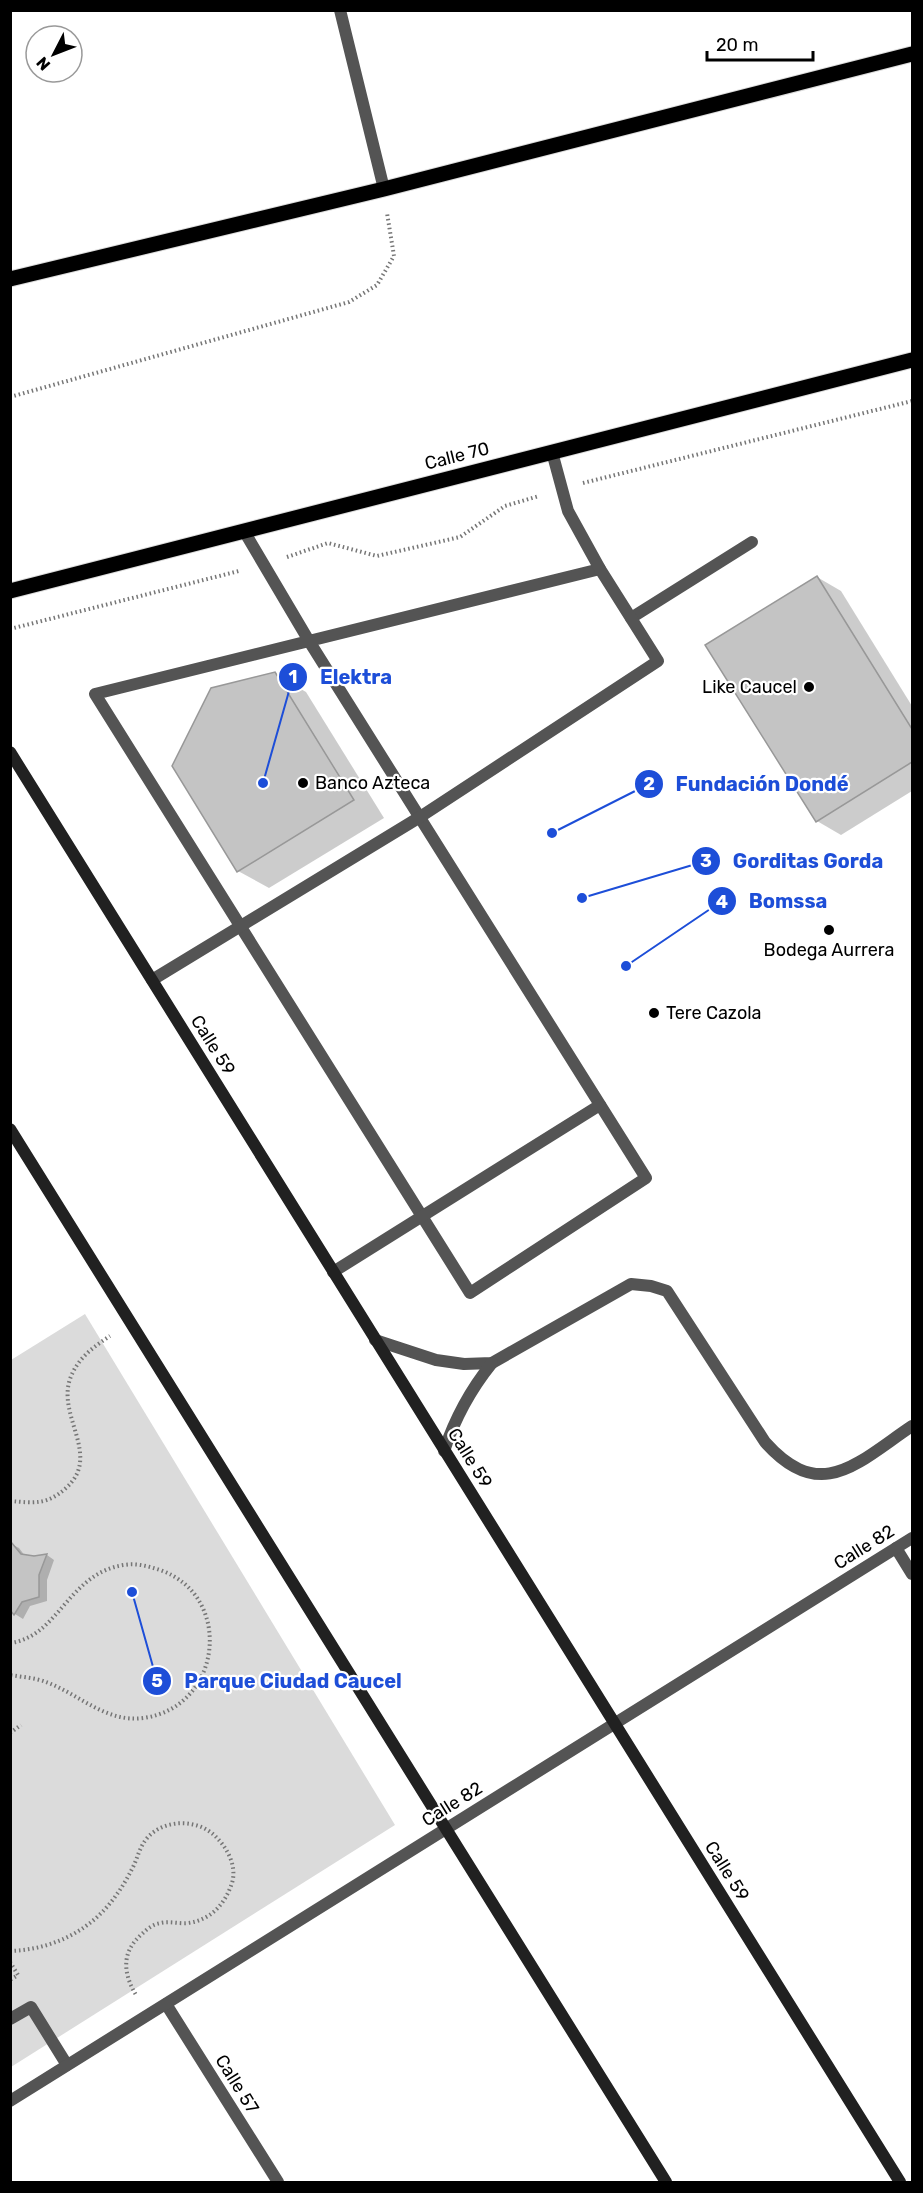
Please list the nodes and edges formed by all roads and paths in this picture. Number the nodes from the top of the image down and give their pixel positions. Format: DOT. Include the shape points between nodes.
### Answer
graph roads {
  1 [pos="340,10"];
  2 [pos="912,54"];
  3 [pos="384,189"];
  4 [pos="10,279"];
  5 [pos="912,360"];
  6 [pos="10,397"];
  7 [pos="912,401"];
  8 [pos="552,452"];
  9 [pos="561,489"];
  10 [pos="244,531"];
  11 [pos="752,542"];
  12 [pos="264,564"];
  13 [pos="600,569"];
  14 [pos="10,591"];
  15 [pos="631,618"];
  16 [pos="10,629"];
  17 [pos="309,641"];
  18 [pos="10,752"];
  19 [pos="420,817"];
  20 [pos="240,926"];
  21 [pos="152,980"];
  22 [pos="600,1104"];
  23 [pos="10,1129"];
  24 [pos="422,1216"];
  25 [pos="333,1272"];
  26 [pos="131,1323"];
  27 [pos="375,1340"];
  28 [pos="492,1363"];
  29 [pos="912,1426"];
  30 [pos="444,1451"];
  31 [pos="10,1501"];
  32 [pos="912,1538"];
  33 [pos="896,1548"];
  34 [pos="912,1574"];
  35 [pos="10,1642"];
  36 [pos="10,1676"];
  37 [pos="21,1725"];
  38 [pos="615,1725"];
  39 [pos="10,1733"];
  40 [pos="446,1829"];
  41 [pos="10,1951"];
  42 [pos="10,1962"];
  43 [pos="10,1980"];
  44 [pos="166,2004"];
  45 [pos="148,2014"];
  46 [pos="10,2019"];
  47 [pos="67,2065"];
  48 [pos="10,2101"];
  49 [pos="278,2182"];
  50 [pos="666,2182"];
  51 [pos="900,2182"];
  1 -- 3 [label="street"];
  2 -- 3 [label="main road"];
  3 -- 4 [label="main road"];
  3 -- 6 [label="path" via="394,256 377,285 349,302"];
  5 -- 8 [label="main road, Calle 70"];
  7 -- 9 [label="path"];
  8 -- 9 [label="street"];
  8 -- 10 [label="main road, Calle 70"];
  9 -- 12 [label="path" via="505,506 460,537 377,556 328,543"];
  9 -- 13 [label="street" via="568,511"];
  10 -- 12 [label="street"];
  10 -- 14 [label="main road, Calle 70"];
  11 -- 15 [label="street"];
  12 -- 16 [label="path"];
  12 -- 17 [label="street"];
  13 -- 15 [label="street"];
  13 -- 17 [label="street"];
  15 -- 19 [label="street" via="658,661"];
  17 -- 19 [label="street"];
  17 -- 20 [label="street" via="95,694"];
  18 -- 21 [label="main road, Calle 59"];
  19 -- 20 [label="street"];
  19 -- 22 [label="street"];
  20 -- 21 [label="street"];
  20 -- 24 [label="street"];
  21 -- 25 [label="main road, Calle 59"];
  22 -- 24 [label="street"];
  22 -- 24 [label="street" via="646,1178 470,1293"];
  23 -- 26 [label="main road"];
  24 -- 25 [label="street"];
  25 -- 27 [label="main road, Calle 59"];
  26 -- 31 [label="path" via="92,1347 70,1379 67,1401 82,1457 78,1473 69,1486 44,1502"];
  26 -- 40 [label="main road"];
  27 -- 28 [label="street" via="436,1360"];
  27 -- 30 [label="main road, Calle 59"];
  28 -- 29 [label="street" via="631,1284 651,1286 667,1291 765,1442 779,1458 800,1470 824,1475 847,1470"];
  28 -- 30 [label="street" via="475,1384"];
  30 -- 38 [label="main road, Calle 59"];
  32 -- 33 [label="street, Calle 82"];
  33 -- 34 [label="street"];
  33 -- 38 [label="street, Calle 82"];
  35 -- 36 [label="path" via="39,1631 84,1582 103,1570 146,1565 167,1572 199,1601 208,1622 210,1644 207,1665 198,1685 164,1713 143,1718 121,1718 44,1681"];
  37 -- 39 [label="path"];
  38 -- 40 [label="street, Calle 82"];
  38 -- 51 [label="main road, Calle 59"];
  40 -- 44 [label="street, Calle 82"];
  40 -- 50 [label="main road"];
  41 -- 45 [label="path" via="31,1950 63,1940 91,1922 115,1898 148,1837 162,1827 179,1823 197,1825 225,1845 232,1861 233,1879 218,1909 204,1919 159,1923 148,1928 129,1948 126,1974"];
  42 -- 43 [label="path" via="18,1975"];
  44 -- 45 [label="street, Calle 82"];
  44 -- 49 [label="street, Calle 57"];
  45 -- 47 [label="street, Calle 82"];
  46 -- 47 [label="street" via="31,2007"];
  47 -- 48 [label="street, Calle 82"];
}
